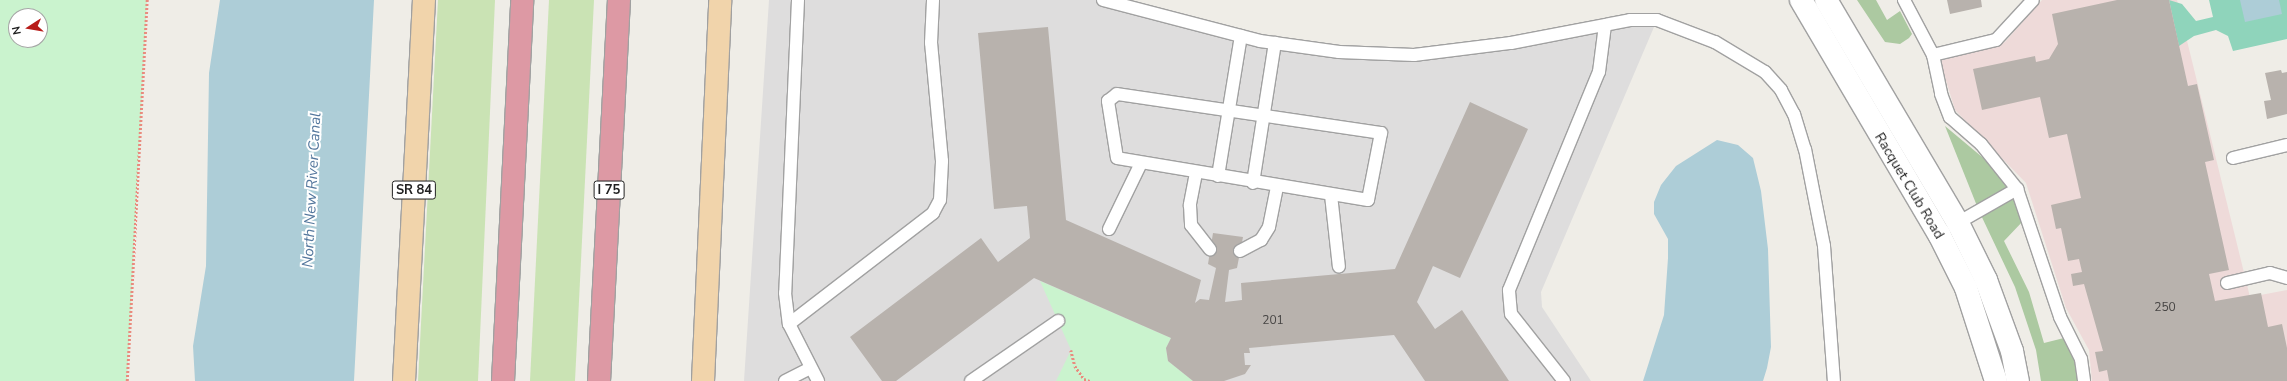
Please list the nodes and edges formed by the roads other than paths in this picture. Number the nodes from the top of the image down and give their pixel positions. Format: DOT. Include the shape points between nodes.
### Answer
graph roads {
  1 [pos="424,0"];
  2 [pos="522,0"];
  3 [pos="619,0"];
  4 [pos="720,0"];
  5 [pos="798,0"];
  6 [pos="933,0"];
  7 [pos="1103,0"];
  8 [pos="1801,0"];
  9 [pos="1826,0"];
  10 [pos="1904,0"];
  11 [pos="2033,0"];
  12 [pos="1605,25"];
  13 [pos="1241,36"];
  14 [pos="1275,43"];
  15 [pos="1933,55"];
  16 [pos="1229,112"];
  17 [pos="1263,115"];
  18 [pos="2287,145"];
  19 [pos="2233,158"];
  20 [pos="1141,163"];
  21 [pos="1196,173"];
  22 [pos="1218,176"];
  23 [pos="1253,183"];
  24 [pos="1277,187"];
  25 [pos="2017,189"];
  26 [pos="1331,195"];
  27 [pos="1958,223"];
  28 [pos="1109,229"];
  29 [pos="1939,234"];
  30 [pos="1210,249"];
  31 [pos="1240,251"];
  32 [pos="1339,267"];
  33 [pos="2287,278"];
  34 [pos="2227,283"];
  35 [pos="1058,321"];
  36 [pos="789,324"];
  37 [pos="809,368"];
  38 [pos="404,381"];
  39 [pos="502,381"];
  40 [pos="600,381"];
  41 [pos="703,381"];
  42 [pos="785,381"];
  43 [pos="818,381"];
  44 [pos="971,381"];
  45 [pos="1564,381"];
  46 [pos="1834,381"];
  47 [pos="1996,381"];
  48 [pos="2018,381"];
  49 [pos="2084,381"];
  1 -- 38 [label="main road, SR 84"];
  2 -- 39 [label="highway"];
  3 -- 40 [label="highway, I 75"];
  4 -- 41 [label="main road"];
  5 -- 36 [label="lane" via="785,249"];
  6 -- 36 [label="lane" via="931,43 942,161 940,200 933,213"];
  7 -- 13 [label="lane"];
  8 -- 29 [label="street, Racquet Club Road"];
  9 -- 27 [label="street, Racquet Club Road"];
  10 -- 15 [label="lane"];
  11 -- 15 [label="lane" via="1996,40"];
  12 -- 14 [label="lane" via="1511,43 1414,55 1339,52"];
  12 -- 45 [label="lane" via="1599,72 1509,290 1511,314"];
  12 -- 46 [label="lane" via="1657,20 1715,42 1765,72 1781,90 1805,149 1824,246"];
  13 -- 14 [label="lane"];
  13 -- 16 [label="lane"];
  14 -- 17 [label="lane"];
  15 -- 25 [label="lane" via="1941,94 1950,117 1981,144"];
  16 -- 17 [label="lane"];
  16 -- 20 [label="lane" via="1117,94 1108,102 1108,121 1117,158"];
  16 -- 22 [label="lane"];
  17 -- 23 [label="lane"];
  17 -- 26 [label="lane" via="1381,133 1368,200"];
  18 -- 19 [label="lane"];
  20 -- 21 [label="lane"];
  20 -- 28 [label="lane"];
  21 -- 22 [label="lane"];
  21 -- 30 [label="lane" via="1190,205 1191,225"];
  22 -- 23 [label="lane"];
  23 -- 24 [label="lane"];
  24 -- 26 [label="lane"];
  24 -- 31 [label="lane" via="1269,227 1261,240"];
  25 -- 27 [label="lane"];
  25 -- 49 [label="lane" via="2060,318 2081,359"];
  26 -- 32 [label="lane"];
  27 -- 29 [label="lane"];
  27 -- 48 [label="street, Racquet Club Road" via="1986,280 2012,351"];
  29 -- 47 [label="street, Racquet Club Road" via="1966,288"];
  33 -- 34 [label="lane" via="2270,273"];
  35 -- 44 [label="lane"];
  36 -- 37 [label="lane"];
  37 -- 42 [label="lane"];
  37 -- 43 [label="lane"];
}
